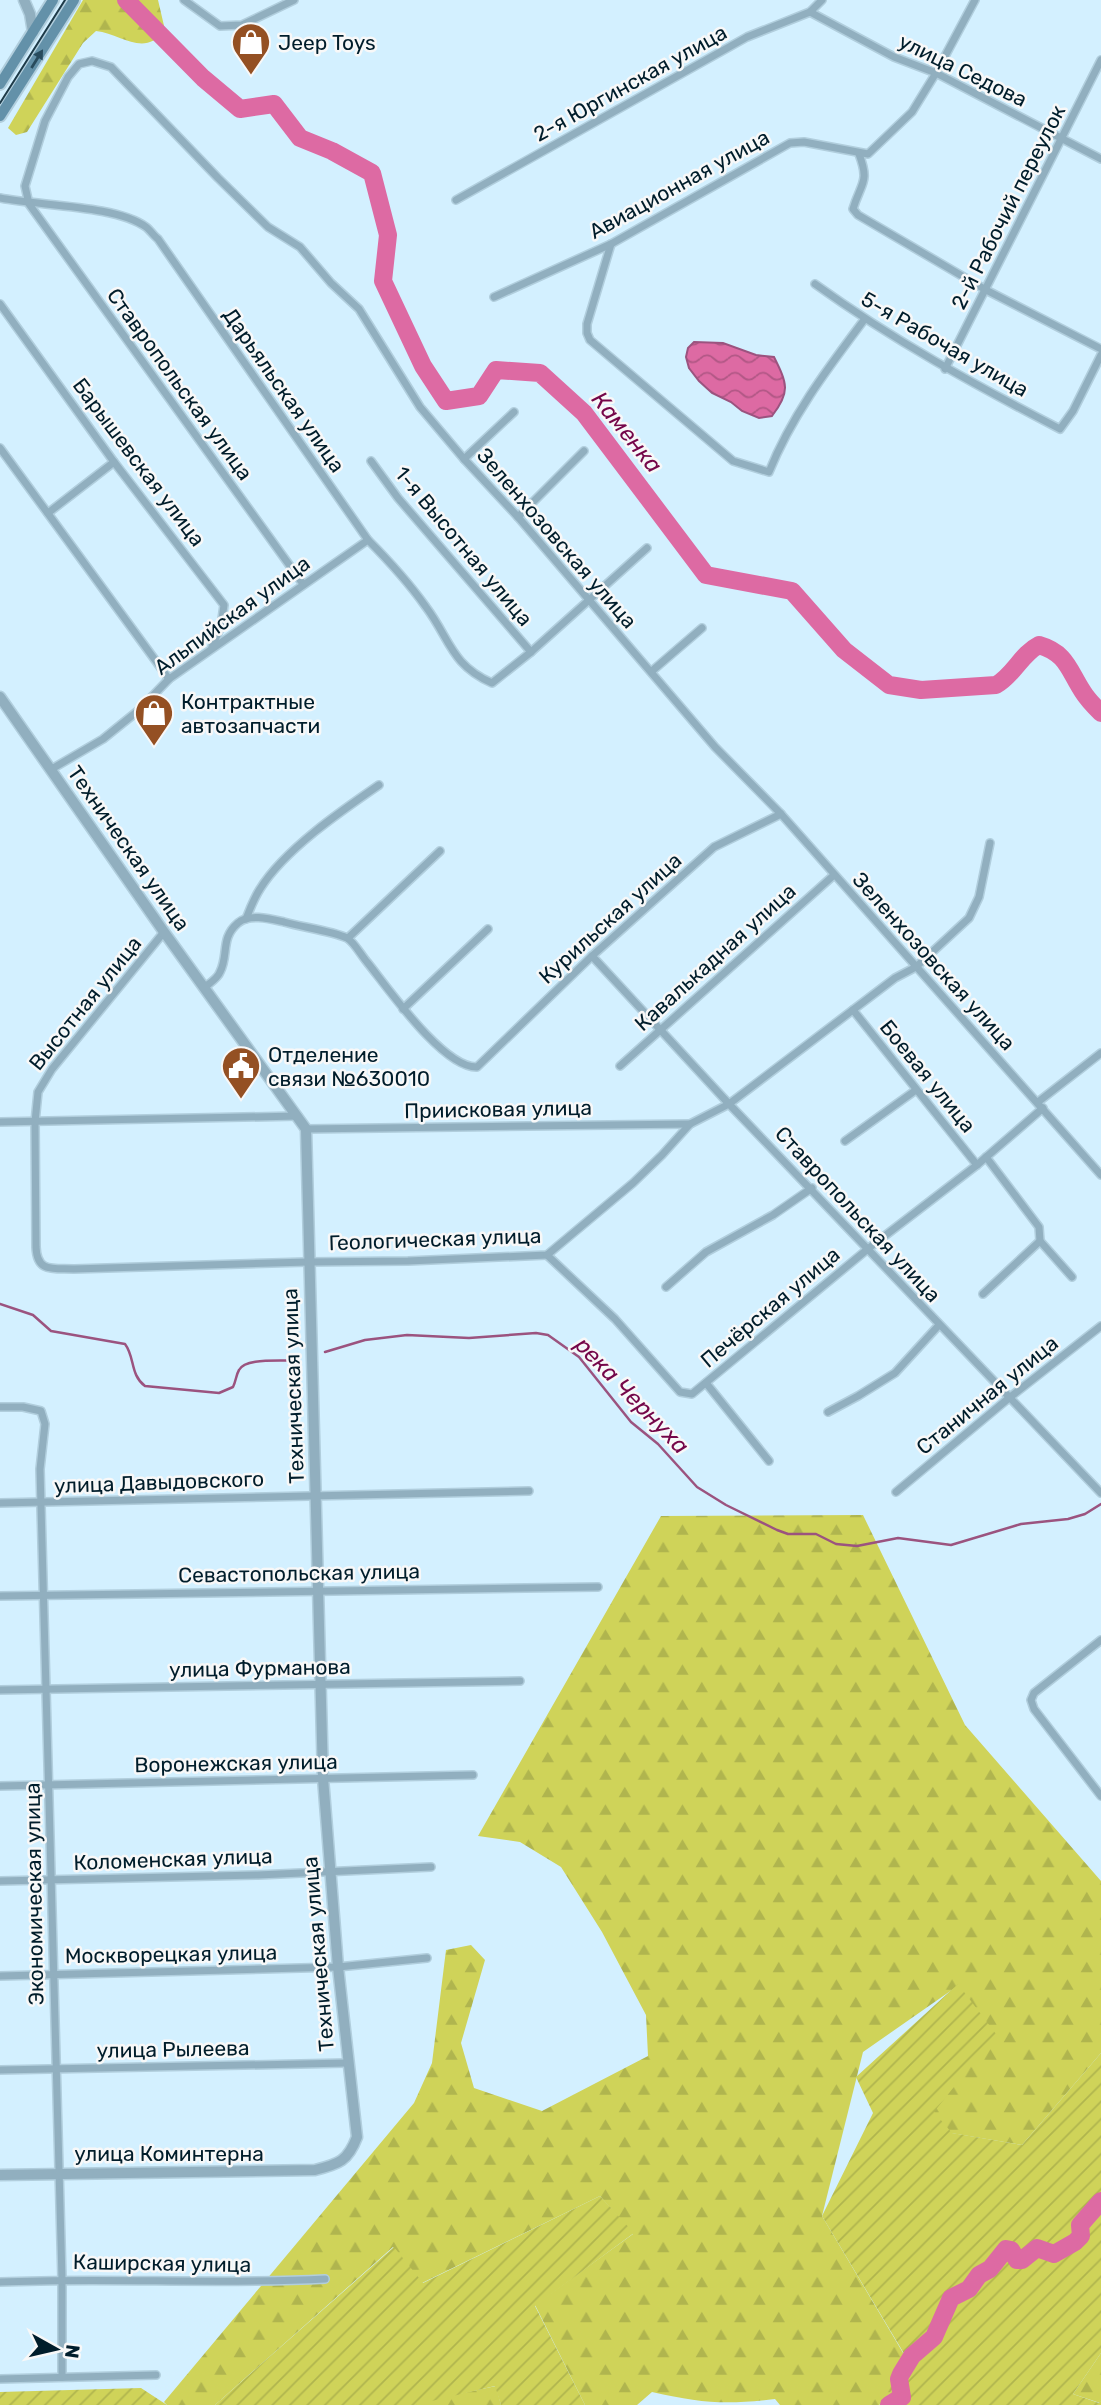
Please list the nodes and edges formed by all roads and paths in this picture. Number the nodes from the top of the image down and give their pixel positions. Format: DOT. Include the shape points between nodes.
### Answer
graph roads {
  1 [pos="24,0"];
  2 [pos="52,0"];
  3 [pos="74,0"];
  4 [pos="184,0"];
  5 [pos="294,0"];
  6 [pos="822,0"];
  7 [pos="975,0"];
  8 [pos="810,12"];
  9 [pos="33,32"];
  10 [pos="1101,60"];
  11 [pos="936,73"];
  12 [pos="0,84"];
  13 [pos="0,116"];
  14 [pos="1062,140"];
  15 [pos="859,154"];
  16 [pos="1101,159"];
  17 [pos="0,198"];
  18 [pos="456,200"];
  19 [pos="29,204"];
  20 [pos="611,244"];
  21 [pos="815,284"];
  22 [pos="986,290"];
  23 [pos="494,297"];
  24 [pos="0,304"];
  25 [pos="864,320"];
  26 [pos="1101,349"];
  27 [pos="1101,355"];
  28 [pos="945,369"];
  29 [pos="514,412"];
  30 [pos="0,448"];
  31 [pos="584,451"];
  32 [pos="464,459"];
  33 [pos="371,461"];
  34 [pos="114,462"];
  35 [pos="48,513"];
  36 [pos="518,517"];
  37 [pos="368,540"];
  38 [pos="647,548"];
  39 [pos="303,584"];
  40 [pos="589,599"];
  41 [pos="702,628"];
  42 [pos="212,647"];
  43 [pos="531,652"];
  44 [pos="652,671"];
  45 [pos="169,679"];
  46 [pos="0,697"];
  47 [pos="50,770"];
  48 [pos="379,785"];
  49 [pos="781,814"];
  50 [pos="990,843"];
  51 [pos="440,851"];
  52 [pos="834,875"];
  53 [pos="246,919"];
  54 [pos="488,929"];
  55 [pos="164,932"];
  56 [pos="348,939"];
  57 [pos="592,956"];
  58 [pos="916,967"];
  59 [pos="205,987"];
  60 [pos="403,1009"];
  61 [pos="853,1010"];
  62 [pos="660,1030"];
  63 [pos="1101,1054"];
  64 [pos="620,1066"];
  65 [pos="916,1090"];
  66 [pos="729,1104"];
  67 [pos="1040,1105"];
  68 [pos="298,1116"];
  69 [pos="0,1122"];
  70 [pos="35,1122"];
  71 [pos="690,1124"];
  72 [pos="306,1129"];
  73 [pos="845,1141"];
  74 [pos="986,1157"];
  75 [pos="977,1165"];
  76 [pos="1101,1175"];
  77 [pos="812,1188"];
  78 [pos="1040,1241"];
  79 [pos="869,1248"];
  80 [pos="547,1255"];
  81 [pos="308,1262"];
  82 [pos="40,1265"];
  83 [pos="1072,1278"];
  84 [pos="666,1287"];
  85 [pos="983,1294"];
  86 [pos="939,1325"];
  87 [pos="1101,1326"];
  88 [pos="706,1383"];
  89 [pos="1009,1398"];
  90 [pos="0,1407"];
  91 [pos="828,1412"];
  92 [pos="769,1461"];
  93 [pos="529,1491"];
  94 [pos="897,1492"];
  95 [pos="1101,1493"];
  96 [pos="315,1495"];
  97 [pos="0,1503"];
  98 [pos="43,1503"];
  99 [pos="598,1587"];
  100 [pos="319,1590"];
  101 [pos="45,1595"];
  102 [pos="0,1596"];
  103 [pos="1101,1640"];
  104 [pos="520,1681"];
  105 [pos="320,1684"];
  106 [pos="0,1690"];
  107 [pos="47,1690"];
  108 [pos="473,1775"];
  109 [pos="323,1778"];
  110 [pos="49,1785"];
  111 [pos="0,1786"];
  112 [pos="1100,1792"];
  113 [pos="431,1867"];
  114 [pos="329,1872"];
  115 [pos="51,1880"];
  116 [pos="0,1881"];
  117 [pos="427,1958"];
  118 [pos="338,1967"];
  119 [pos="54,1974"];
  120 [pos="0,1976"];
  121 [pos="347,2063"];
  122 [pos="55,2069"];
  123 [pos="0,2070"];
  124 [pos="338,2164"];
  125 [pos="58,2173"];
  126 [pos="0,2175"];
  127 [pos="62,2279"];
  128 [pos="325,2279"];
  129 [pos="0,2282"];
  130 [pos="156,2375"];
  131 [pos="62,2378"];
  132 [pos="0,2379"];
  1 -- 9 [label="street"];
  2 -- 9 [label="main road"];
  13 -- 3 [label="main road, one-way"];
  4 -- 5 [label="street" via="220,26 242,25"];
  6 -- 8 [label="street, 2-я Юргинская улица"];
  7 -- 11 [label="street"];
  8 -- 11 [label="street, улица Седова" via="894,57"];
  8 -- 18 [label="street, 2-я Юргинская улица" via="747,37"];
  9 -- 12 [label="main road"];
  10 -- 14 [label="street, 2-й Рабочий переулок"];
  11 -- 14 [label="street, улица Седова"];
  11 -- 15 [label="street" via="912,112 876,148"];
  14 -- 16 [label="street, улица Седова"];
  14 -- 22 [label="street, 2-й Рабочий переулок"];
  15 -- 20 [label="street, Авиационная улица" via="790,143"];
  15 -- 22 [label="street" via="866,172 853,209 858,215"];
  17 -- 19 [label="street, Дарьяльская улица"];
  19 -- 32 [label="street, Зеленхозовская улица" via="25,186 45,121 68,77 79,65 92,61 111,67 268,227 299,247 359,309 420,407"];
  19 -- 37 [label="street, Дарьяльская улица" via="98,210 146,227"];
  19 -- 39 [label="street, Ставропольская улица"];
  20 -- 23 [label="street, Авиационная улица"];
  20 -- 25 [label="street" via="587,324 590,340 733,461 769,472 813,388"];
  21 -- 25 [label="street, 5-я Рабочая улица"];
  22 -- 26 [label="street"];
  22 -- 28 [label="street, 2-й Рабочий переулок"];
  24 -- 34 [label="street, Барышевская улица"];
  25 -- 28 [label="street, 5-я Рабочая улица"];
  27 -- 28 [label="street, 5-я Рабочая улица" via="1060,429"];
  29 -- 32 [label="street"];
  30 -- 35 [label="street"];
  31 -- 36 [label="street"];
  32 -- 36 [label="street, Зеленхозовская улица"];
  33 -- 43 [label="street, 1-я Высотная улица"];
  34 -- 35 [label="street"];
  34 -- 42 [label="street, Барышевская улица" via="224,606"];
  35 -- 45 [label="street"];
  36 -- 40 [label="street, Зеленхозовская улица"];
  37 -- 39 [label="street, Альпийская улица"];
  37 -- 43 [label="street, Дарьяльская улица" via="426,607 454,656 476,676 492,683"];
  38 -- 40 [label="street"];
  39 -- 42 [label="street, Альпийская улица"];
  40 -- 43 [label="street"];
  40 -- 44 [label="street, Зеленхозовская улица"];
  41 -- 44 [label="street"];
  42 -- 45 [label="street, Альпийская улица"];
  44 -- 49 [label="street, Зеленхозовская улица" via="715,747"];
  45 -- 47 [label="street, Альпийская улица" via="103,739"];
  46 -- 47 [label="street, Техническая улица"];
  47 -- 55 [label="street, Техническая улица"];
  48 -- 53 [label="street" via="330,819 279,866 260,889"];
  49 -- 52 [label="street, Зеленхозовская улица"];
  49 -- 57 [label="street, Курильская улица" via="714,847"];
  50 -- 58 [label="street, Геологическая улица" via="976,907"];
  51 -- 56 [label="street"];
  52 -- 58 [label="street, Зеленхозовская улица"];
  52 -- 62 [label="street, Кавалькадная улица"];
  53 -- 56 [label="street" via="268,918"];
  53 -- 59 [label="street" via="230,933 220,974"];
  54 -- 60 [label="street"];
  55 -- 59 [label="street, Техническая улица"];
  55 -- 70 [label="street, Высотная улица" via="43,1081"];
  56 -- 60 [label="street"];
  57 -- 60 [label="street, Курильская улица" via="477,1067 458,1062"];
  57 -- 62 [label="street, Ставропольская улица"];
  58 -- 61 [label="street, Геологическая улица"];
  58 -- 67 [label="street, Зеленхозовская улица"];
  59 -- 68 [label="street, Техническая улица"];
  61 -- 65 [label="street, Боевая улица"];
  61 -- 66 [label="street, Геологическая улица"];
  62 -- 64 [label="street, Кавалькадная улица"];
  62 -- 66 [label="street, Ставропольская улица"];
  63 -- 67 [label="street, Печёрская улица"];
  65 -- 73 [label="street"];
  65 -- 75 [label="street, Боевая улица"];
  66 -- 71 [label="street, Геологическая улица"];
  66 -- 77 [label="street, Ставропольская улица"];
  67 -- 74 [label="street, Печёрская улица"];
  67 -- 76 [label="street, Зеленхозовская улица"];
  68 -- 70 [label="street"];
  68 -- 72 [label="street, Техническая улица"];
  69 -- 70 [label="street"];
  70 -- 82 [label="street, Высотная улица" via="36,1258"];
  71 -- 72 [label="street, Приисковая улица"];
  71 -- 80 [label="street, Геологическая улица" via="633,1183"];
  72 -- 81 [label="street, Техническая улица"];
  74 -- 75 [label="street, Печёрская улица"];
  74 -- 78 [label="street, Боевая улица" via="1039,1227"];
  75 -- 79 [label="street, Печёрская улица"];
  77 -- 79 [label="street, Ставропольская улица"];
  77 -- 84 [label="street" via="706,1252"];
  78 -- 83 [label="street, Боевая улица"];
  78 -- 85 [label="street"];
  79 -- 86 [label="street, Ставропольская улица"];
  79 -- 88 [label="street, Печёрская улица"];
  80 -- 81 [label="street, Геологическая улица"];
  80 -- 88 [label="street, Печёрская улица" via="615,1319 680,1392 692,1394"];
  81 -- 82 [label="street, Геологическая улица" via="74,1269"];
  81 -- 96 [label="street, Техническая улица"];
  86 -- 89 [label="street, Ставропольская улица"];
  86 -- 91 [label="street" via="895,1373"];
  87 -- 89 [label="street, Станичная улица"];
  88 -- 92 [label="street"];
  89 -- 94 [label="street, Станичная улица"];
  89 -- 95 [label="street, Ставропольская улица"];
  90 -- 98 [label="street, Экономическая улица" via="41,1410 45,1424 40,1469"];
  93 -- 96 [label="street, улица Давыдовского"];
  96 -- 98 [label="street, улица Давыдовского"];
  96 -- 100 [label="street, Техническая улица"];
  97 -- 98 [label="street, улица Давыдовского"];
  98 -- 101 [label="street, Экономическая улица"];
  99 -- 100 [label="street, Севастопольская улица"];
  100 -- 101 [label="street, Севастопольская улица"];
  100 -- 105 [label="street, Техническая улица"];
  101 -- 102 [label="street, Севастопольская улица"];
  101 -- 107 [label="street, Экономическая улица"];
  103 -- 112 [label="street" via="1031,1700"];
  104 -- 105 [label="street, улица Фурманова"];
  105 -- 107 [label="street, улица Фурманова"];
  105 -- 109 [label="street, Техническая улица"];
  106 -- 107 [label="street, улица Фурманова"];
  107 -- 110 [label="street, Экономическая улица"];
  108 -- 109 [label="street, Воронежская улица"];
  109 -- 110 [label="street, Воронежская улица"];
  109 -- 114 [label="street, Техническая улица"];
  110 -- 111 [label="street, Воронежская улица"];
  110 -- 115 [label="street, Экономическая улица"];
  113 -- 114 [label="street, Коломенская улица"];
  114 -- 115 [label="street, Коломенская улица"];
  114 -- 118 [label="street, Техническая улица"];
  115 -- 116 [label="street, Коломенская улица"];
  115 -- 119 [label="street, Экономическая улица"];
  117 -- 118 [label="street, Москворецкая улица"];
  118 -- 119 [label="street, Москворецкая улица"];
  118 -- 121 [label="street, Техническая улица"];
  119 -- 120 [label="street, Москворецкая улица"];
  119 -- 122 [label="street, Экономическая улица"];
  121 -- 122 [label="street, улица Рылеева"];
  121 -- 124 [label="street, Техническая улица" via="356,2137 351,2151"];
  122 -- 123 [label="street, улица Рылеева"];
  122 -- 125 [label="street, Экономическая улица"];
  124 -- 125 [label="street, улица Коминтерна" via="268,2172"];
  125 -- 126 [label="street, улица Коминтерна"];
  125 -- 127 [label="street, Экономическая улица"];
  127 -- 128 [label="street, Каширская улица"];
  127 -- 129 [label="street, Каширская улица"];
  127 -- 131 [label="street, Экономическая улица"];
  130 -- 131 [label="street"];
  131 -- 132 [label="street"];
}
